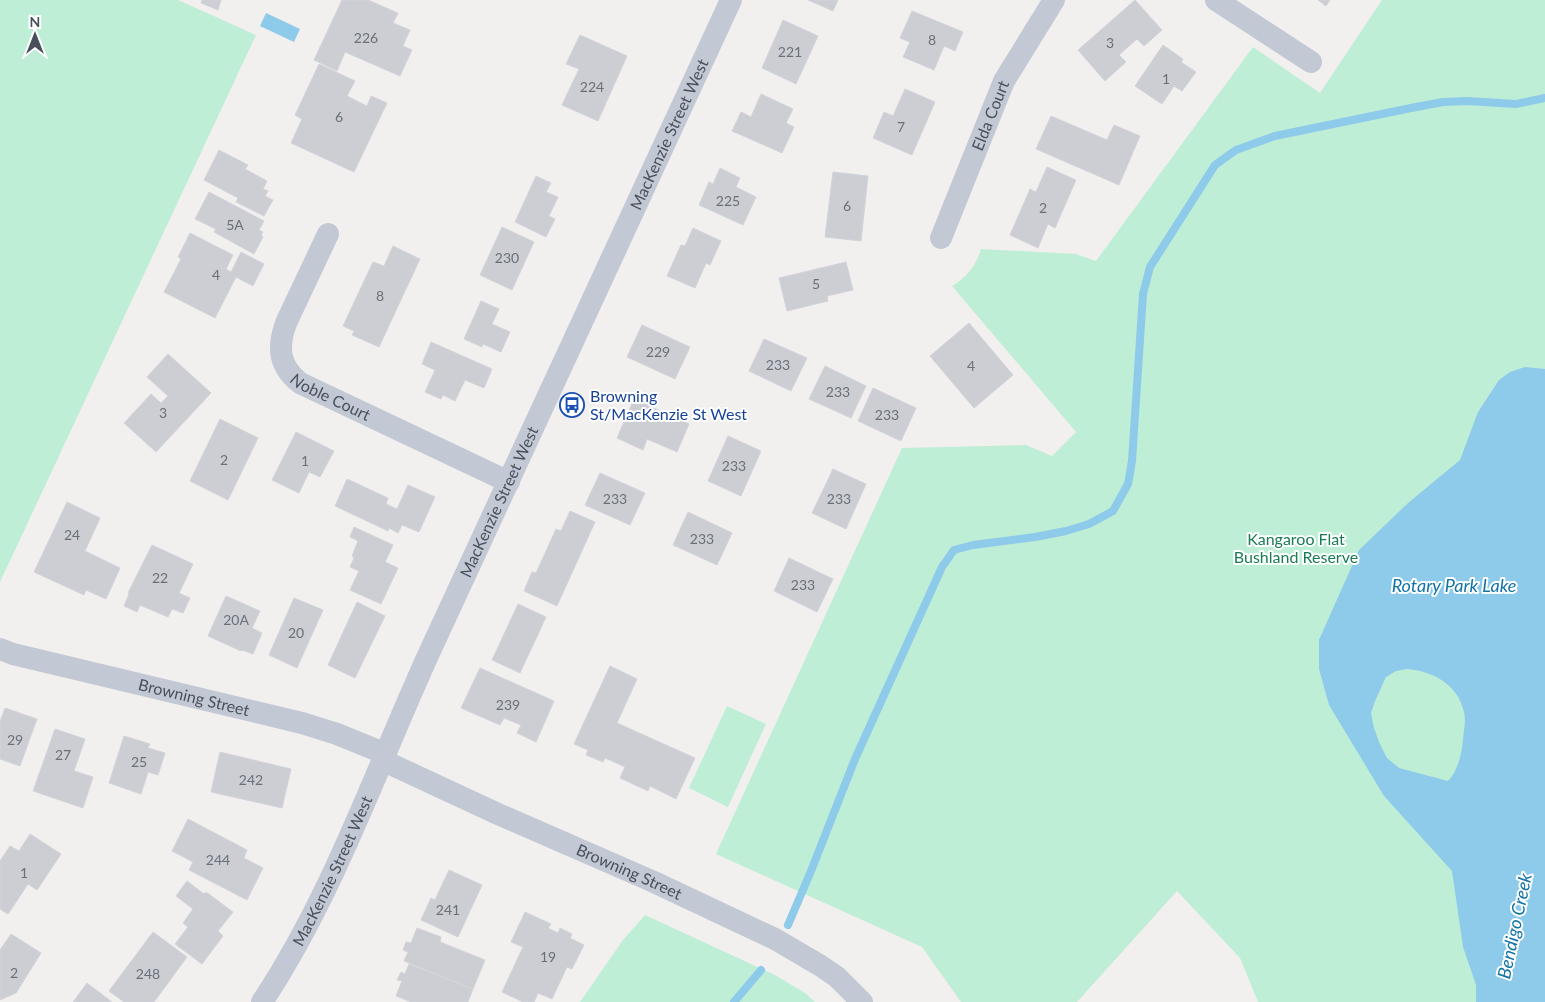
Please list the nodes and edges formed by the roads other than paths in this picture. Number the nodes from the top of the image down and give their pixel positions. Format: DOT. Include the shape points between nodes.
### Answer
graph roads {
  1 [pos="731,0"];
  2 [pos="1054,0"];
  3 [pos="1216,0"];
  4 [pos="1311,62"];
  5 [pos="328,234"];
  6 [pos="941,238"];
  7 [pos="509,482"];
  8 [pos="0,649"];
  9 [pos="385,757"];
  10 [pos="262,1002"];
  11 [pos="862,1002"];
  1 -- 7 [label="street, MacKenzie Street West"];
  2 -- 6 [label="street, Elda Court" via="1004,81"];
  3 -- 4 [label="street"];
  5 -- 7 [label="street, Noble Court" via="281,336 280,351 291,375 300,383"];
  7 -- 9 [label="street, MacKenzie Street West" via="428,655"];
  8 -- 9 [label="street, Browning Street" via="311,726 354,740"];
  9 -- 10 [label="street, MacKenzie Street West" via="315,912"];
  9 -- 11 [label="street, Browning Street" via="498,814 620,866 775,939 821,966"];
}
